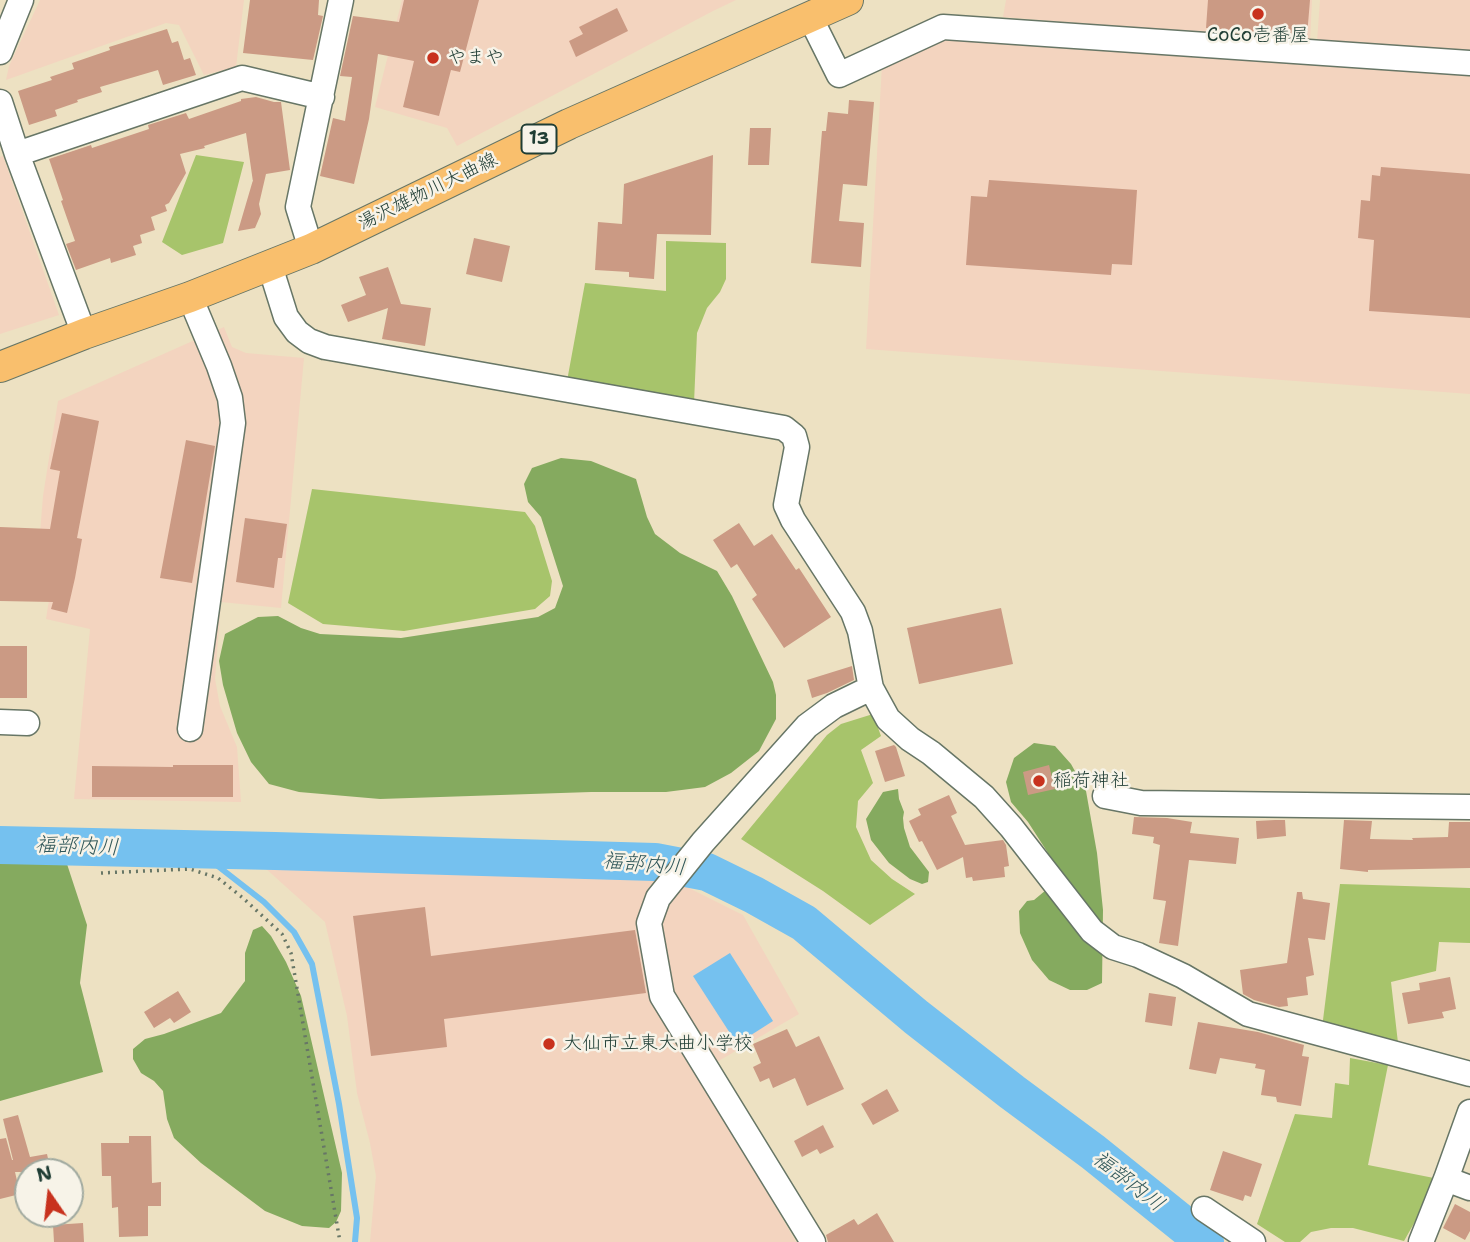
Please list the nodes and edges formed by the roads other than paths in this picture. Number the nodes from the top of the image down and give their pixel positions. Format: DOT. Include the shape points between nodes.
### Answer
graph roads {
  1 [pos="20,0"];
  2 [pos="341,0"];
  3 [pos="848,0"];
  4 [pos="810,17"];
  5 [pos="0,52"];
  6 [pos="1470,63"];
  7 [pos="322,97"];
  8 [pos="0,102"];
  9 [pos="16,154"];
  10 [pos="311,248"];
  11 [pos="270,266"];
  12 [pos="190,297"];
  13 [pos="84,334"];
  14 [pos="0,367"];
  15 [pos="871,688"];
  16 [pos="0,722"];
  17 [pos="27,723"];
  18 [pos="190,729"];
  19 [pos="1105,796"];
  20 [pos="1470,807"];
  21 [pos="1470,1074"];
  22 [pos="1470,1112"];
  23 [pos="1446,1179"];
  24 [pos="1470,1188"];
  25 [pos="1205,1209"];
  26 [pos="813,1242"];
  27 [pos="1253,1242"];
  28 [pos="1421,1242"];
  1 -- 5 [label="street"];
  2 -- 7 [label="street"];
  3 -- 4 [label="main road, 湯沢雄物川大曲線 / 13"];
  4 -- 6 [label="street" via="839,75 943,27"];
  4 -- 10 [label="main road, 湯沢雄物川大曲線 / 13" via="569,124"];
  7 -- 9 [label="street" via="242,78"];
  7 -- 10 [label="street" via="298,207"];
  8 -- 9 [label="street"];
  9 -- 13 [label="street"];
  10 -- 11 [label="main road, 湯沢雄物川大曲線 / 13"];
  11 -- 12 [label="main road, 湯沢雄物川大曲線 / 13"];
  11 -- 15 [label="street" via="286,317 297,332 325,347 784,428 794,436 797,447 786,505 853,612"];
  12 -- 13 [label="main road, 湯沢雄物川大曲線 / 13"];
  12 -- 18 [label="street" via="230,398 233,423"];
  13 -- 14 [label="main road, 湯沢雄物川大曲線 / 13"];
  15 -- 21 [label="street" via="888,719 984,797 1092,931 1113,947 1183,976 1248,1014"];
  15 -- 26 [label="street" via="807,726 658,898 649,923 662,996"];
  16 -- 17 [label="street"];
  19 -- 20 [label="street" via="1141,803"];
  22 -- 23 [label="street"];
  23 -- 24 [label="street"];
  23 -- 28 [label="street"];
  25 -- 27 [label="street"];
}
